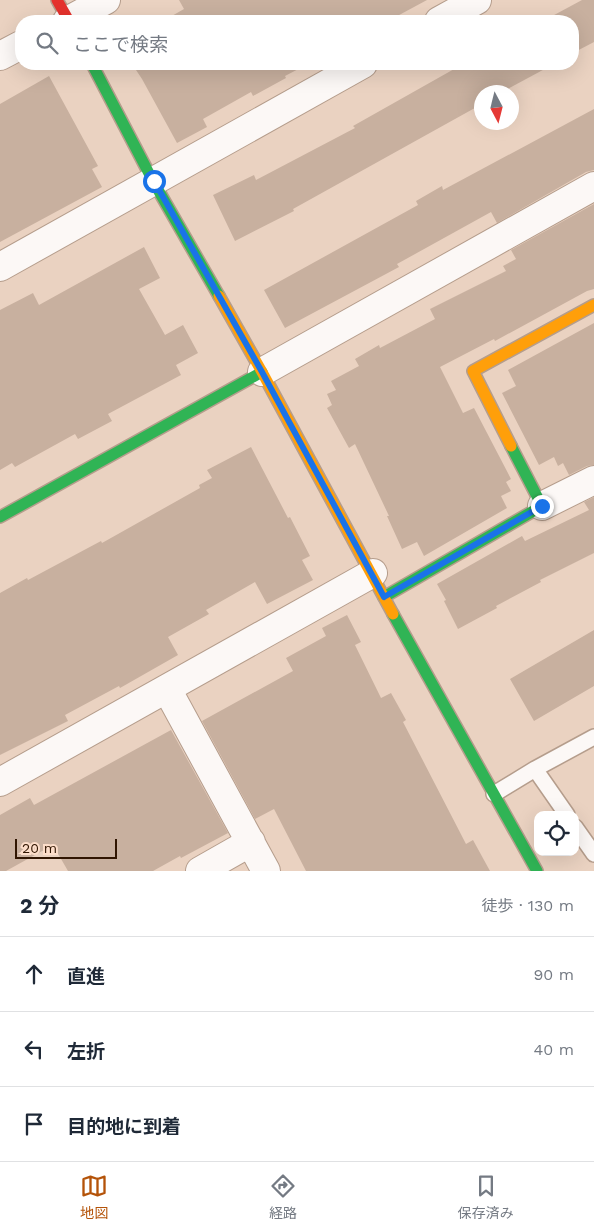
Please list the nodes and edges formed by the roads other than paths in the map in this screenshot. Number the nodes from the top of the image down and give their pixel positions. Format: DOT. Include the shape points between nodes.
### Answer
graph roads {
  1 [pos="106,0"];
  2 [pos="476,0"];
  3 [pos="68,15"];
  4 [pos="450,15"];
  5 [pos="15,48"];
  6 [pos="0,56"];
  7 [pos="95,70"];
  8 [pos="352,70"];
  9 [pos="154,181"];
  10 [pos="594,186"];
  11 [pos="0,266"];
  12 [pos="594,306"];
  13 [pos="262,372"];
  14 [pos="594,480"];
  15 [pos="542,506"];
  16 [pos="0,517"];
  17 [pos="378,585"];
  18 [pos="167,689"];
  19 [pos="594,737"];
  20 [pos="535,769"];
  21 [pos="0,782"];
  22 [pos="494,794"];
  23 [pos="563,811"];
  24 [pos="579,833"];
  25 [pos="250,842"];
  26 [pos="594,854"];
  27 [pos="200,871"];
  28 [pos="266,871"];
  29 [pos="537,871"];
  1 -- 3 [label="street"];
  2 -- 4 [label="street"];
  5 -- 6 [label="street"];
  7 -- 9 [label="street"];
  8 -- 9 [label="street"];
  9 -- 11 [label="street"];
  9 -- 13 [label="street"];
  10 -- 13 [label="street"];
  12 -- 15 [label="street" via="473,371"];
  13 -- 16 [label="street"];
  13 -- 17 [label="street"];
  14 -- 15 [label="street"];
  15 -- 17 [label="street"];
  17 -- 18 [label="street"];
  17 -- 22 [label="street"];
  18 -- 21 [label="street"];
  18 -- 25 [label="street"];
  19 -- 20 [label="lane"];
  20 -- 22 [label="lane"];
  20 -- 23 [label="lane"];
  22 -- 29 [label="street"];
  24 -- 26 [label="lane"];
  25 -- 27 [label="street"];
  25 -- 28 [label="street"];
}
